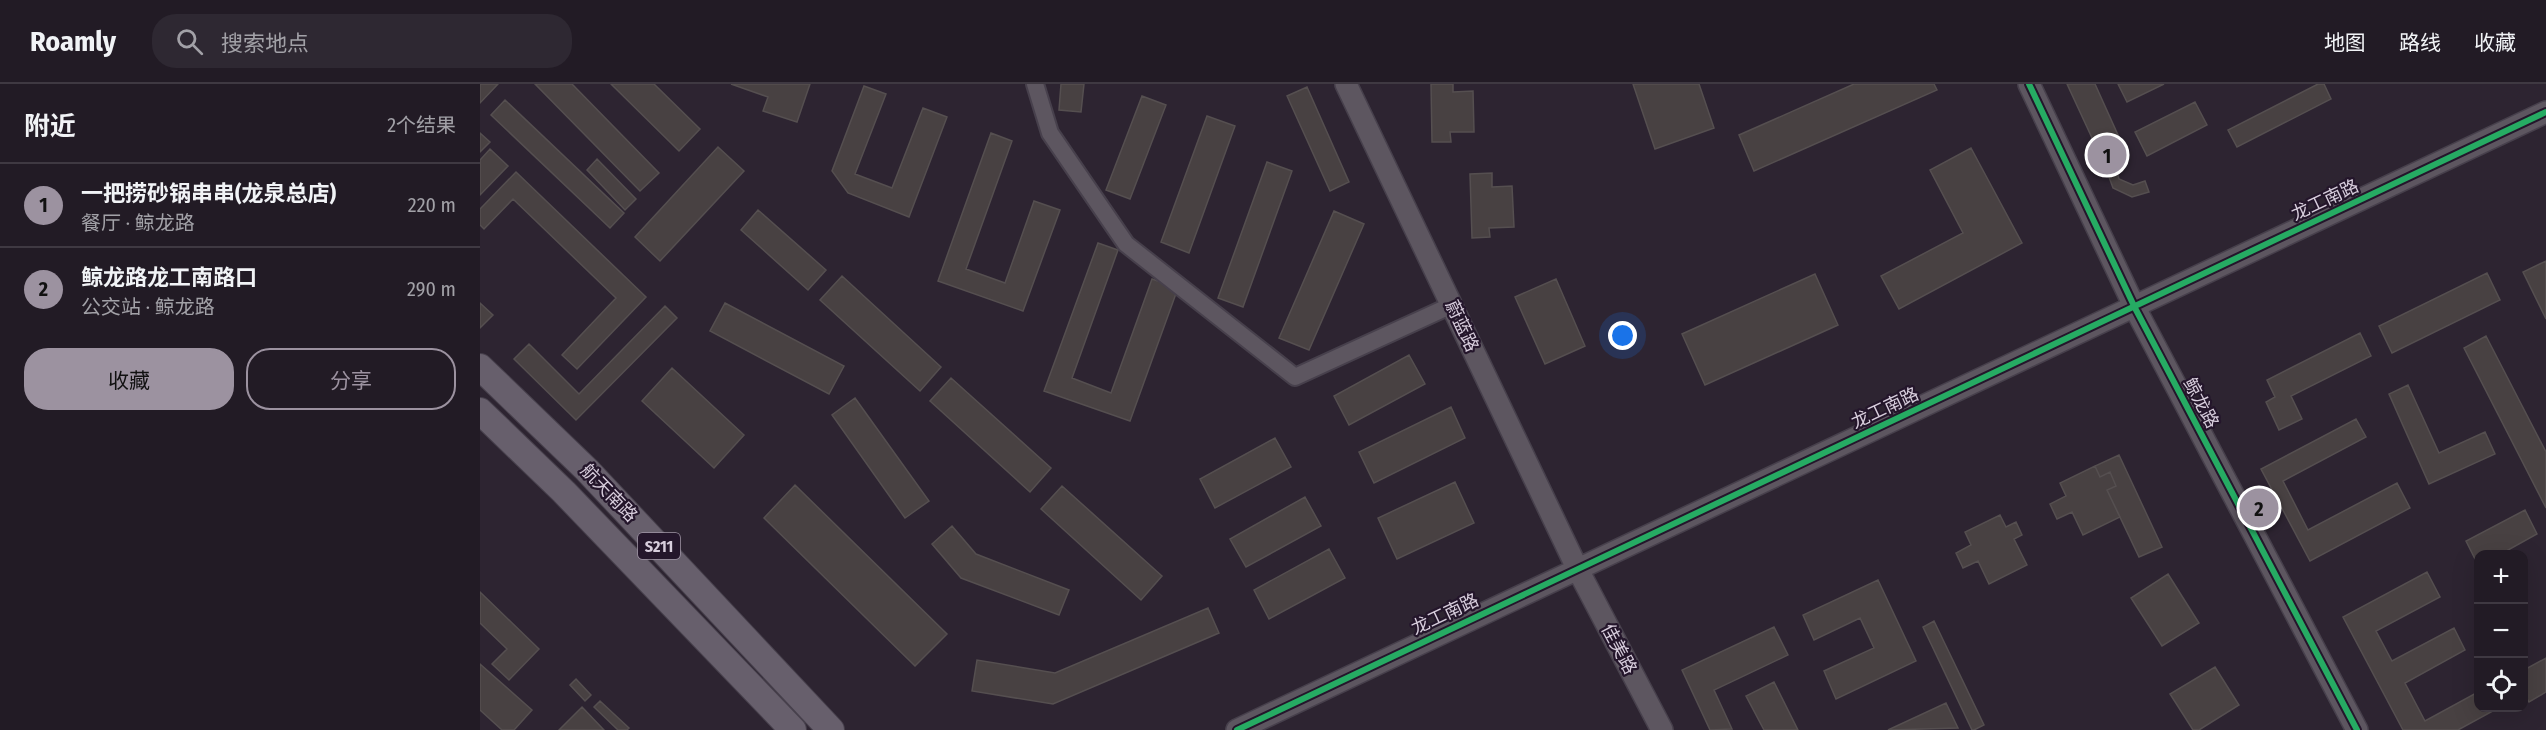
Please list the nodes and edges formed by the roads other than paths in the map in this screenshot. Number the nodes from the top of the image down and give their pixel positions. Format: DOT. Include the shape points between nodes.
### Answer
graph roads {
  1 [pos="1035,84"];
  2 [pos="1346,84"];
  3 [pos="2030,84"];
  4 [pos="2546,112"];
  5 [pos="1452,305"];
  6 [pos="2134,308"];
  7 [pos="480,367"];
  8 [pos="480,411"];
  9 [pos="1577,568"];
  10 [pos="793,730"];
  11 [pos="831,730"];
  12 [pos="1237,730"];
  13 [pos="1662,730"];
  14 [pos="2356,730"];
  1 -- 5 [label="street" via="1050,133 1126,244 1295,377"];
  2 -- 5 [label="street, 蔚蓝路"];
  3 -- 6 [label="street, 鲸龙路"];
  4 -- 6 [label="street, 龙工南路"];
  5 -- 9 [label="street, 蔚蓝路"];
  6 -- 9 [label="street, 龙工南路"];
  6 -- 14 [label="street, 鲸龙路"];
  7 -- 11 [label="main road, 航天南路 / S211" via="587,470"];
  8 -- 10 [label="main road, 航天南路 / S211" via="564,492"];
  9 -- 12 [label="street, 龙工南路"];
  9 -- 13 [label="street, 佳美路"];
}
